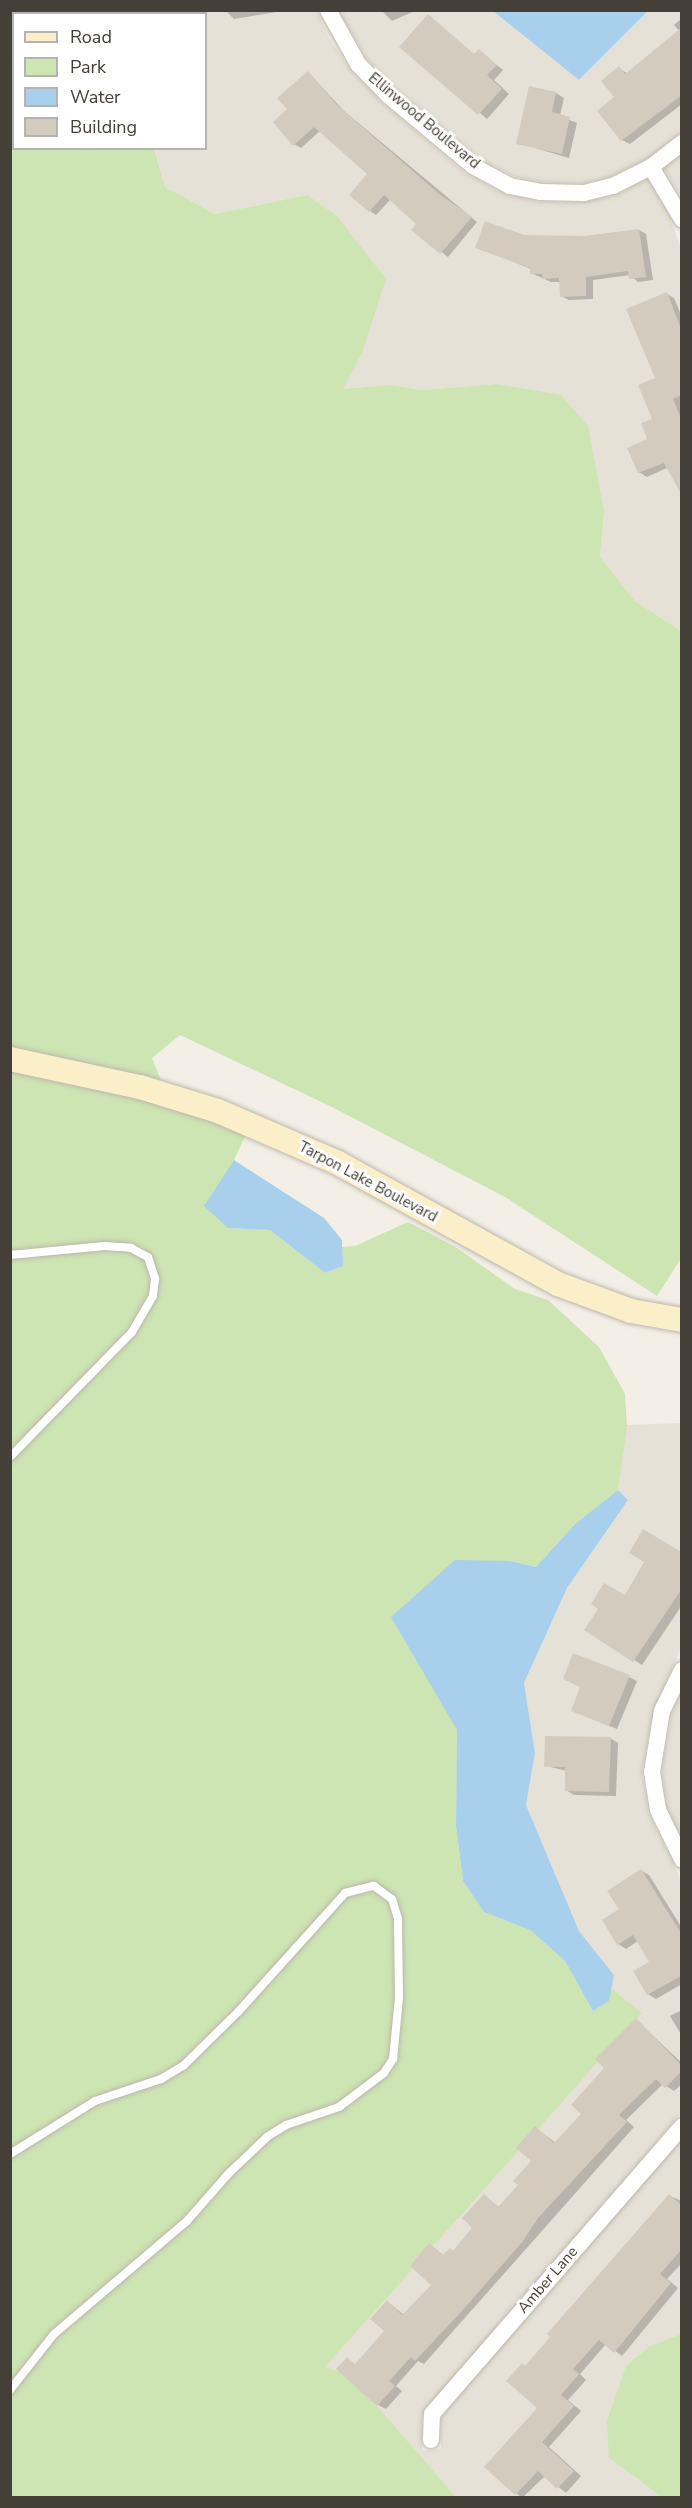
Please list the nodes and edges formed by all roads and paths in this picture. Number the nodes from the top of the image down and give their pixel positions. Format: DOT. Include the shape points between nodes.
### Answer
graph roads {
  1 [pos="328,10"];
  2 [pos="681,143"];
  3 [pos="651,167"];
  4 [pos="681,219"];
  5 [pos="10,1059"];
  6 [pos="10,1255"];
  7 [pos="681,1320"];
  8 [pos="10,1457"];
  9 [pos="681,1670"];
  10 [pos="681,1859"];
  11 [pos="681,2126"];
  12 [pos="10,2154"];
  13 [pos="10,2390"];
  14 [pos="432,2440"];
  1 -- 3 [label="street, Ellinwood Boulevard" via="358,64 388,95 473,166 510,186 540,192 584,193 613,186"];
  2 -- 3 [label="street, Ellinwood Boulevard"];
  3 -- 4 [label="street"];
  5 -- 7 [label="street, Tarpon Lake Boulevard" via="140,1087 218,1111 338,1163 558,1284 621,1308"];
  6 -- 8 [label="lane" via="105,1246 131,1248 148,1257 155,1279 153,1296 132,1332"];
  9 -- 10 [label="street" via="662,1711 652,1772 658,1810"];
  11 -- 14 [label="street, Amber Lane" via="432,2414"];
  12 -- 13 [label="lane" via="95,2101 161,2079 184,2065 238,2012 345,1893 374,1886 392,1899 398,1919 399,1998 393,2059 384,2073 329,2113 286,2125 267,2137 228,2173 187,2221 54,2334"];
}
